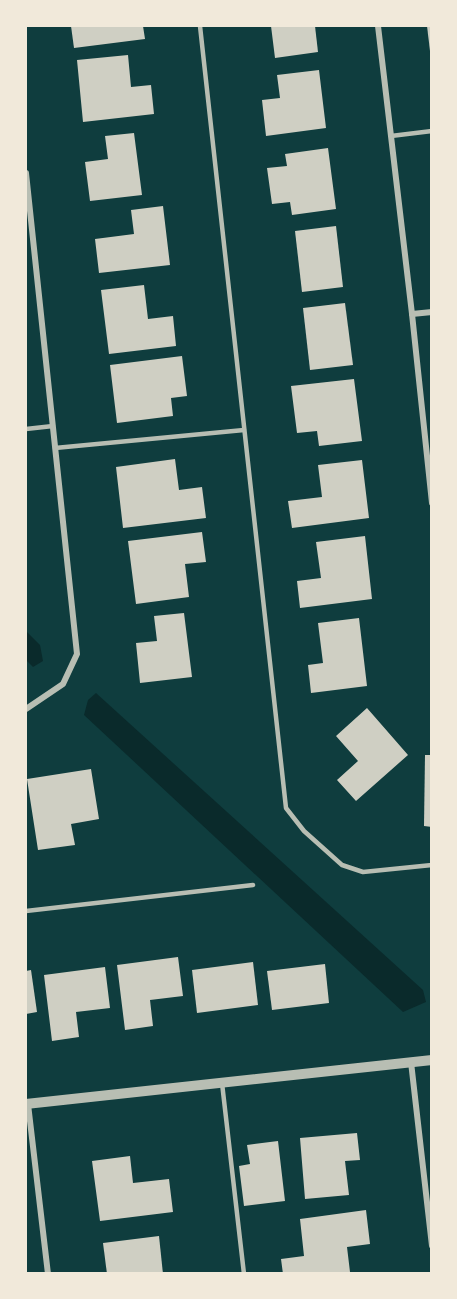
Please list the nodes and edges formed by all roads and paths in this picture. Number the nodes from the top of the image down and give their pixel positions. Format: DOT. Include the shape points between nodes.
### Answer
graph roads {
  1 [pos="200,26"];
  2 [pos="378,26"];
  3 [pos="432,131"];
  4 [pos="391,136"];
  5 [pos="26,173"];
  6 [pos="432,312"];
  7 [pos="411,314"];
  8 [pos="52,426"];
  9 [pos="26,429"];
  10 [pos="244,430"];
  11 [pos="55,448"];
  12 [pos="431,498"];
  13 [pos="26,709"];
  14 [pos="432,865"];
  15 [pos="253,885"];
  16 [pos="26,911"];
  17 [pos="432,1060"];
  18 [pos="411,1062"];
  19 [pos="222,1083"];
  20 [pos="27,1104"];
  21 [pos="432,1246"];
  22 [pos="48,1274"];
  23 [pos="244,1274"];
  1 -- 10 [label="lane"];
  2 -- 4 [label="street"];
  3 -- 4 [label="lane"];
  4 -- 7 [label="street"];
  5 -- 8 [label="street"];
  6 -- 7 [label="street"];
  7 -- 12 [label="street"];
  8 -- 9 [label="lane"];
  8 -- 11 [label="street"];
  10 -- 11 [label="lane"];
  10 -- 14 [label="lane" via="286,807 304,831 342,865 363,872"];
  11 -- 13 [label="street" via="77,654 63,684"];
  15 -- 16 [label="lane"];
  17 -- 18 [label="street"];
  18 -- 19 [label="street"];
  18 -- 21 [label="street"];
  19 -- 20 [label="street"];
  19 -- 23 [label="lane"];
  20 -- 22 [label="street"];
}
